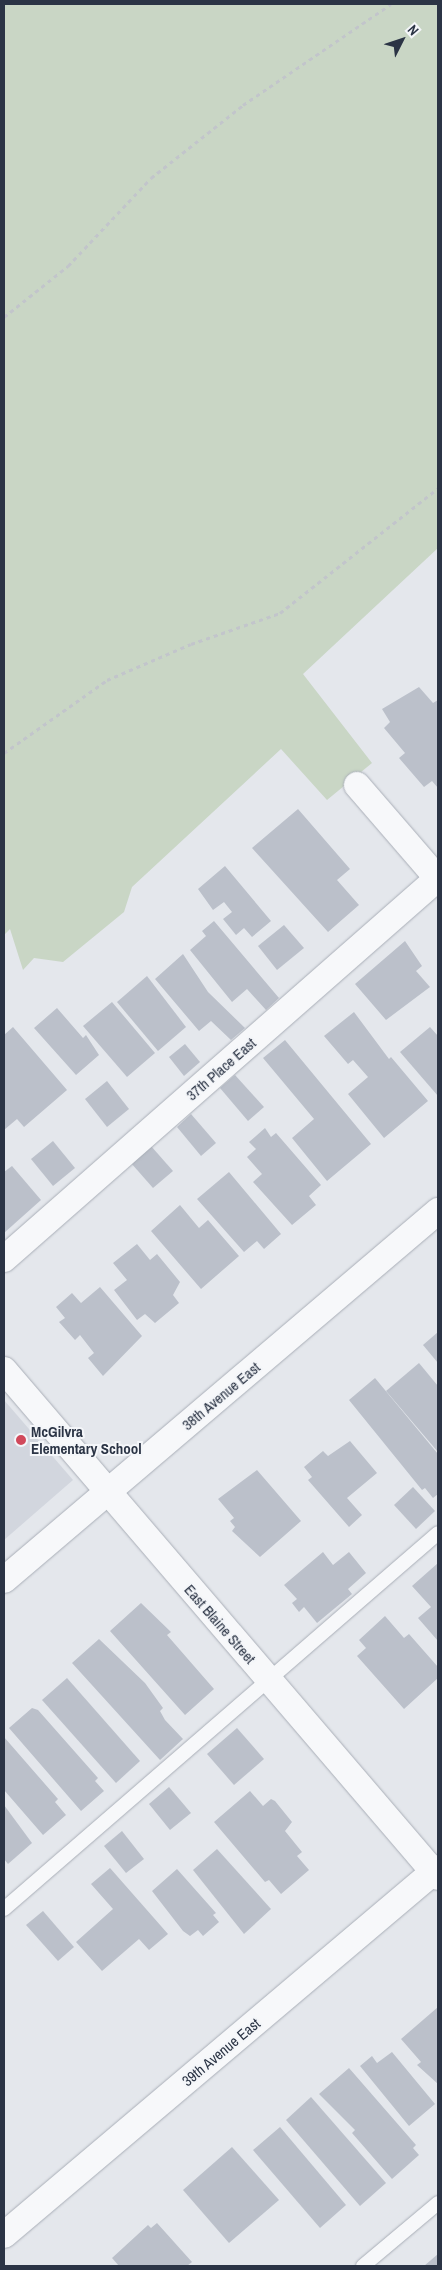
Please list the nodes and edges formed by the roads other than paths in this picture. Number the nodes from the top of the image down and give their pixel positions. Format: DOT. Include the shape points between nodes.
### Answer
graph roads {
  1 [pos="358,785"];
  2 [pos="438,878"];
  3 [pos="438,1211"];
  4 [pos="4,1259"];
  5 [pos="4,1370"];
  6 [pos="107,1492"];
  7 [pos="438,1533"];
  8 [pos="4,1580"];
  9 [pos="269,1680"];
  10 [pos="437,1873"];
  11 [pos="4,1909"];
  12 [pos="438,2203"];
  13 [pos="4,2235"];
  14 [pos="363,2266"];
  1 -- 2 [label="street"];
  2 -- 4 [label="street, 37th Place East"];
  3 -- 6 [label="street, 38th Avenue East"];
  5 -- 6 [label="street, East Blaine Street"];
  6 -- 8 [label="street, 38th Avenue East"];
  6 -- 9 [label="street, East Blaine Street"];
  7 -- 9 [label="lane"];
  9 -- 10 [label="street, East Blaine Street"];
  9 -- 11 [label="lane"];
  10 -- 13 [label="street, 39th Avenue East"];
  12 -- 14 [label="lane"];
}
